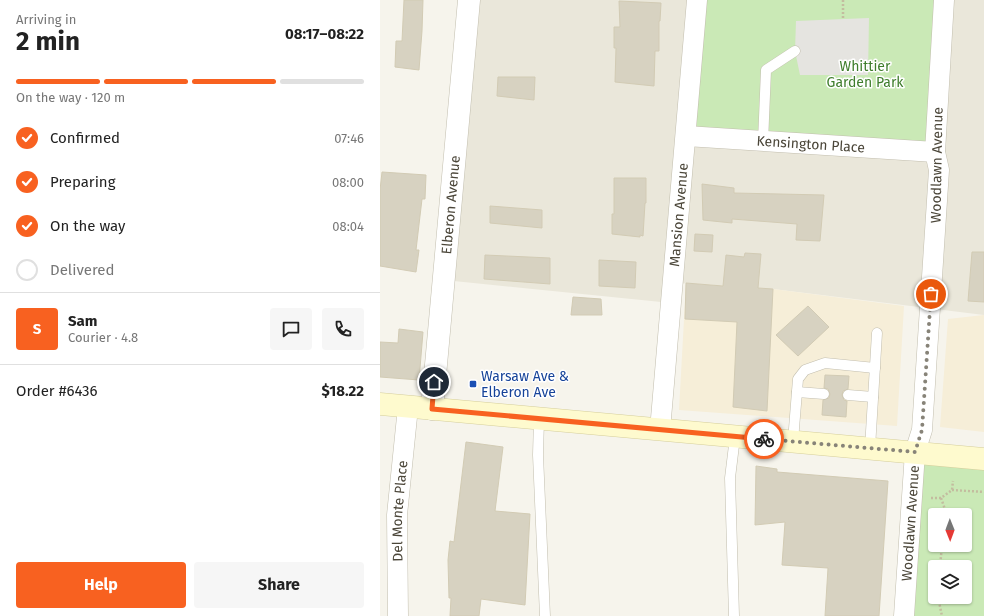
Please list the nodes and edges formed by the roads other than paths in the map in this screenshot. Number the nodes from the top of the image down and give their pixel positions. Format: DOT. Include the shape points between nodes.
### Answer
graph roads {
  1 [pos="469,0"];
  2 [pos="697,0"];
  3 [pos="944,0"];
  4 [pos="795,51"];
  5 [pos="686,136"];
  6 [pos="763,142"];
  7 [pos="935,152"];
  8 [pos="877,333"];
  9 [pos="875,368"];
  10 [pos="797,392"];
  11 [pos="824,394"];
  12 [pos="848,395"];
  13 [pos="873,397"];
  14 [pos="380,404"];
  15 [pos="408,407"];
  16 [pos="432,409"];
  17 [pos="539,419"];
  18 [pos="660,430"];
  19 [pos="734,436"];
  20 [pos="793,441"];
  21 [pos="870,448"];
  22 [pos="915,452"];
  23 [pos="984,458"];
  24 [pos="398,616"];
  25 [pos="544,616"];
  26 [pos="734,616"];
  27 [pos="904,616"];
  1 -- 16 [label="street, Elberon Avenue"];
  2 -- 5 [label="street, Mansion Avenue"];
  3 -- 7 [label="street, Woodlawn Avenue"];
  4 -- 6 [label="lane" via="766,70"];
  5 -- 6 [label="street, Kensington Place"];
  5 -- 18 [label="street, Mansion Avenue"];
  6 -- 7 [label="street, Kensington Place"];
  7 -- 22 [label="street, Woodlawn Avenue" via="939,170 922,430"];
  8 -- 9 [label="lane"];
  9 -- 10 [label="lane" via="823,363 805,370 798,379"];
  9 -- 13 [label="lane"];
  10 -- 11 [label="lane"];
  10 -- 20 [label="lane"];
  12 -- 13 [label="lane"];
  13 -- 21 [label="lane"];
  14 -- 15 [label="main road"];
  15 -- 16 [label="main road"];
  15 -- 24 [label="street, Del Monte Place" via="397,515"];
  16 -- 17 [label="main road"];
  17 -- 18 [label="main road"];
  17 -- 25 [label="lane"];
  18 -- 19 [label="main road"];
  19 -- 20 [label="main road"];
  19 -- 26 [label="lane" via="730,478"];
  20 -- 21 [label="main road"];
  21 -- 22 [label="main road"];
  22 -- 23 [label="main road"];
  22 -- 27 [label="street, Woodlawn Avenue"];
}
